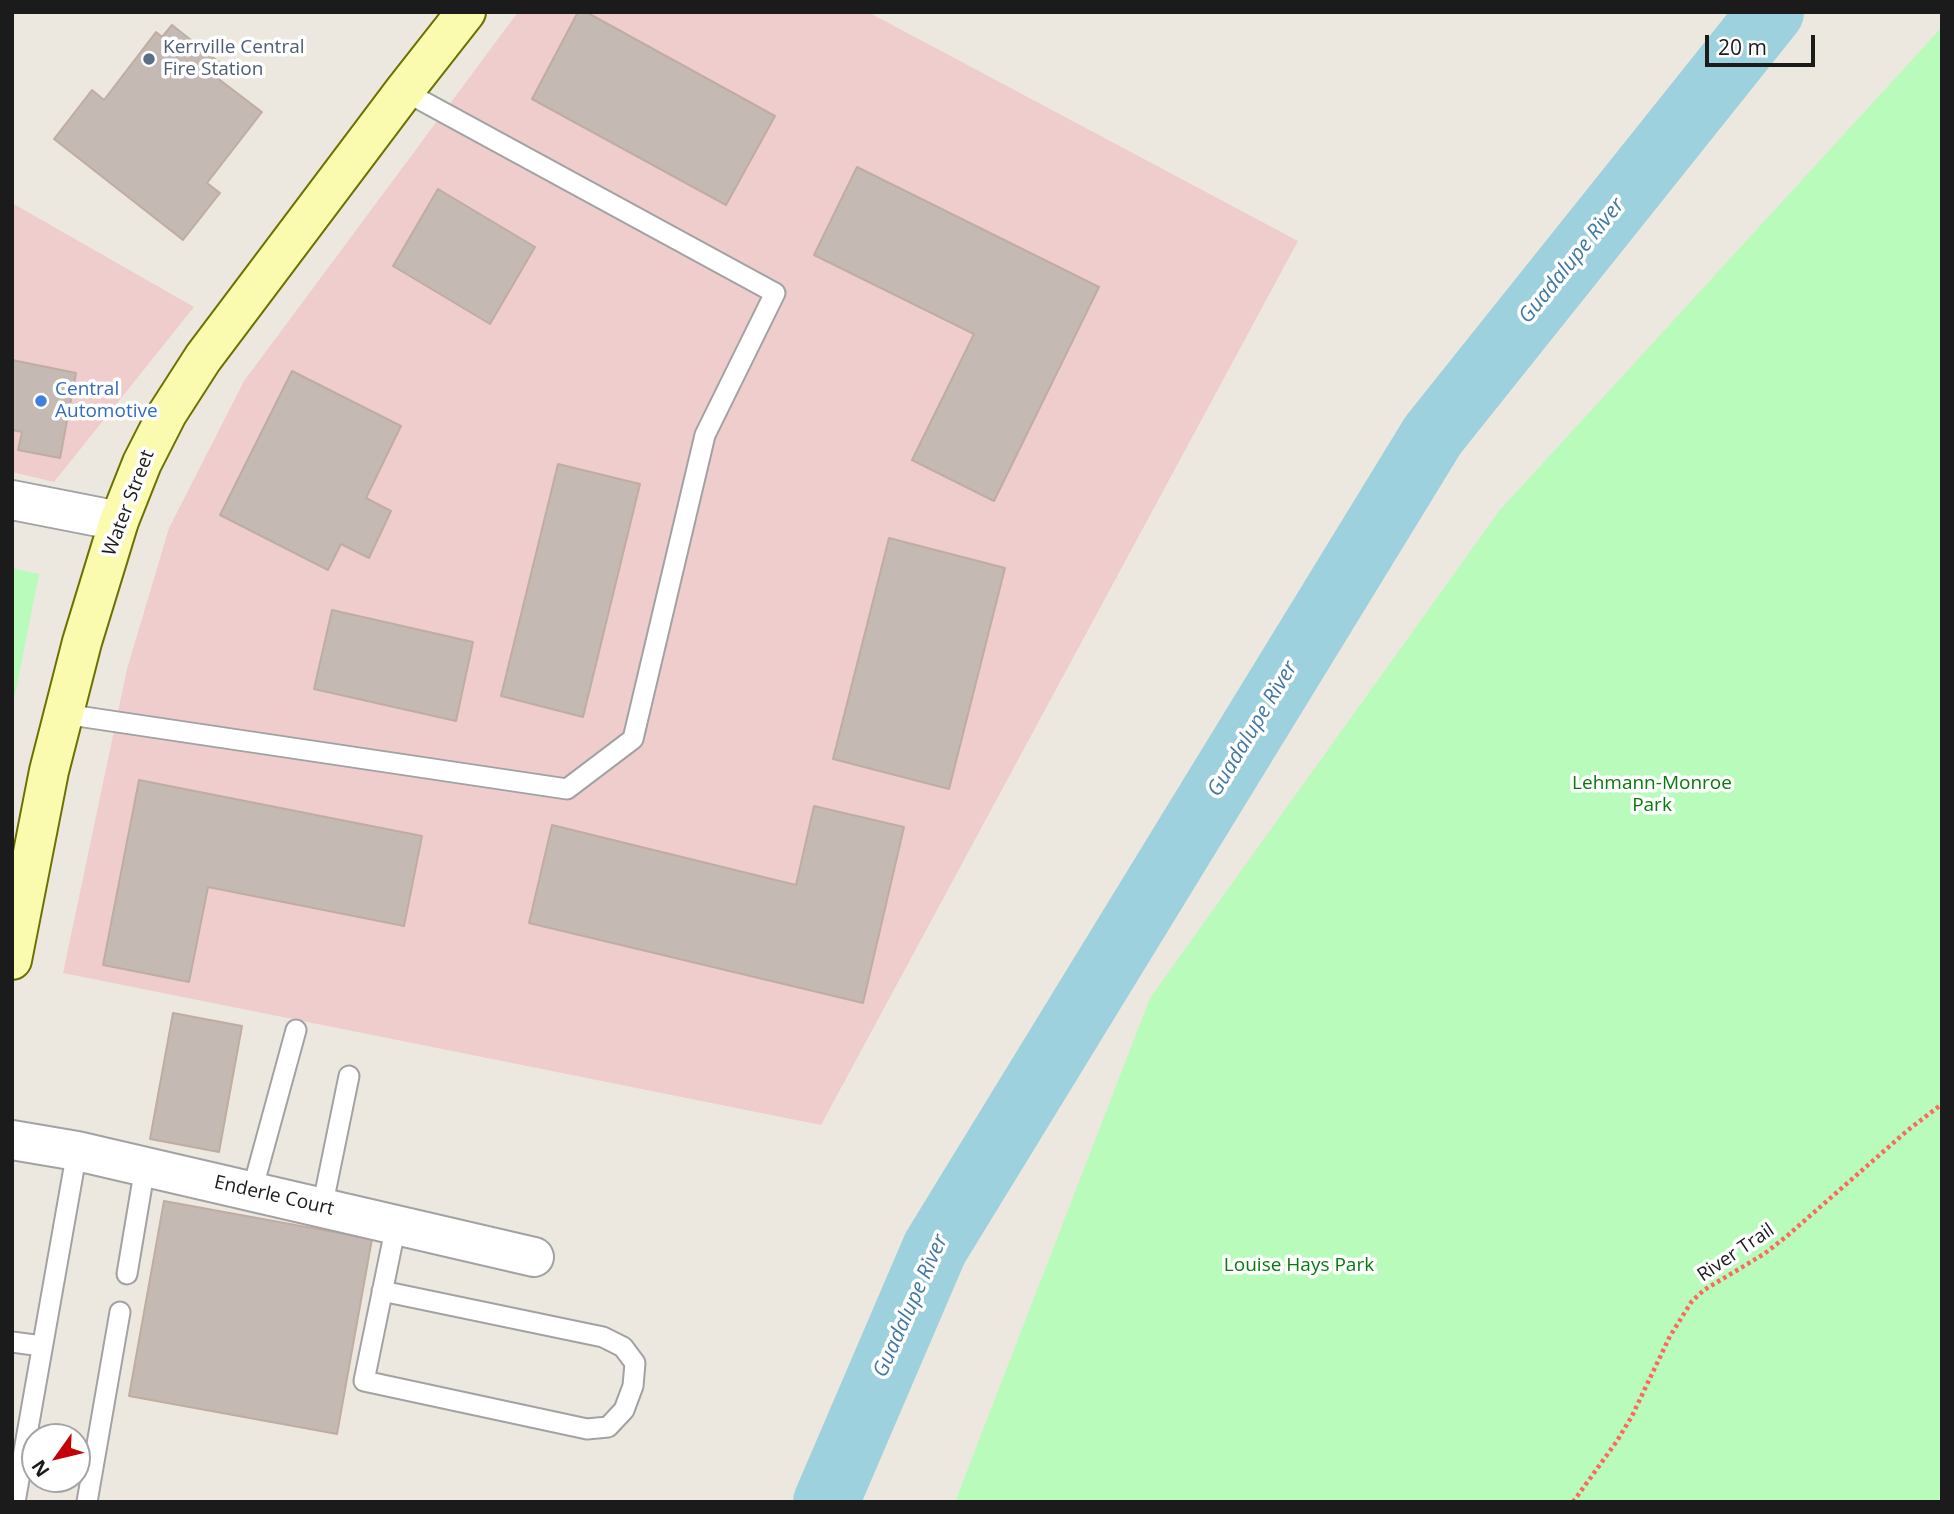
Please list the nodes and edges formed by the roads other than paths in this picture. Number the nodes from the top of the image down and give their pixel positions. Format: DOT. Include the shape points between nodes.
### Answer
graph roads {
  1 [pos="466,12"];
  2 [pos="404,91"];
  3 [pos="12,500"];
  4 [pos="119,522"];
  5 [pos="64,714"];
  6 [pos="12,960"];
  7 [pos="296,1030"];
  8 [pos="349,1076"];
  9 [pos="12,1140"];
  10 [pos="77,1151"];
  11 [pos="145,1167"];
  12 [pos="252,1191"];
  13 [pos="322,1208"];
  14 [pos="396,1225"];
  15 [pos="534,1257"];
  16 [pos="127,1273"];
  17 [pos="383,1291"];
  18 [pos="120,1312"];
  19 [pos="12,1342"];
  20 [pos="43,1346"];
  21 [pos="15,1502"];
  22 [pos="87,1502"];
  1 -- 2 [label="street, Water Street"];
  2 -- 4 [label="street, Water Street" via="203,358 167,414"];
  2 -- 5 [label="lane" via="775,293 705,435 633,738 566,789"];
  3 -- 4 [label="street"];
  4 -- 5 [label="street, Water Street"];
  5 -- 6 [label="street, Water Street"];
  7 -- 12 [label="lane"];
  8 -- 13 [label="lane"];
  9 -- 10 [label="street, Enderle Court"];
  10 -- 11 [label="street, Enderle Court"];
  10 -- 20 [label="lane"];
  11 -- 12 [label="street, Enderle Court"];
  11 -- 16 [label="lane"];
  12 -- 13 [label="street, Enderle Court"];
  13 -- 14 [label="street, Enderle Court"];
  14 -- 15 [label="street, Enderle Court"];
  14 -- 17 [label="lane"];
  17 -- 17 [label="lane" via="364,1381 587,1429 608,1427 624,1410 635,1363 623,1347 603,1337"];
  18 -- 22 [label="lane"];
  19 -- 20 [label="lane"];
  20 -- 21 [label="lane"];
}
